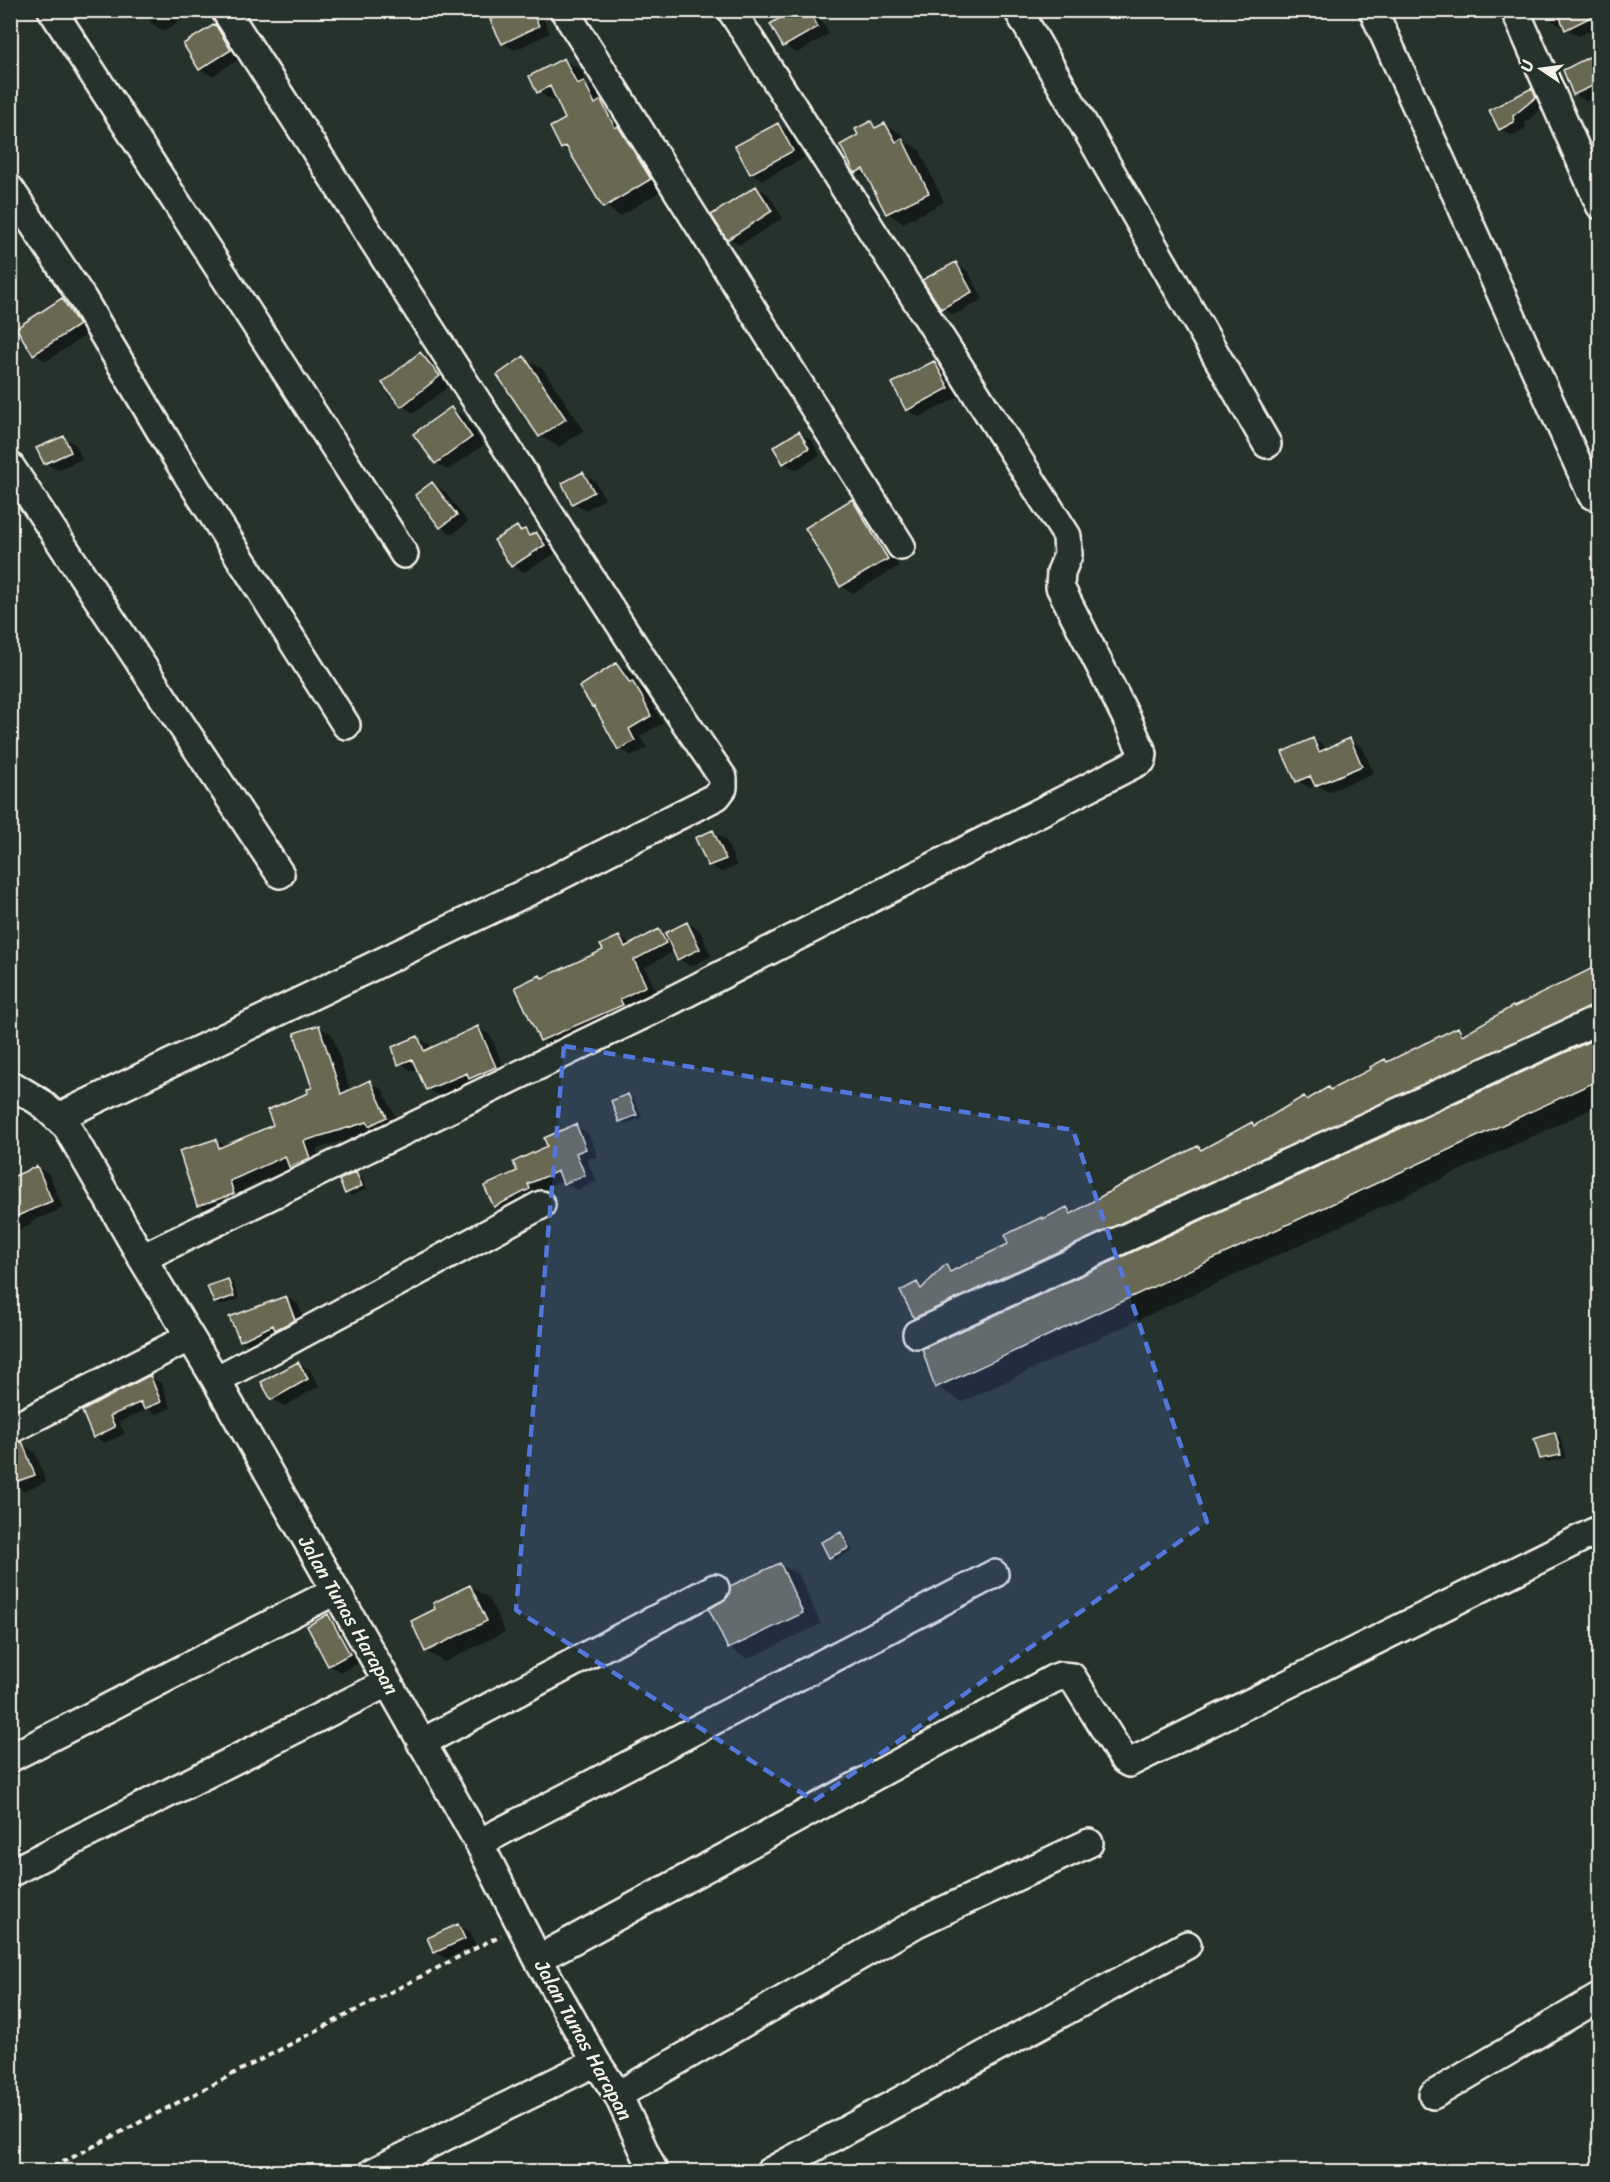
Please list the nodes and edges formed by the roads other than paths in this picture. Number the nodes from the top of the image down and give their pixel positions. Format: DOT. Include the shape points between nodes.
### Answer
graph roads {
  1 [pos="52,10"];
  2 [pos="225,10"];
  3 [pos="564,10"];
  4 [pos="732,10"];
  5 [pos="1018,10"];
  6 [pos="1373,10"];
  7 [pos="1515,10"];
  8 [pos="10,189"];
  9 [pos="1599,205"];
  10 [pos="1267,444"];
  11 [pos="10,466"];
  12 [pos="1592,495"];
  13 [pos="901,546"];
  14 [pos="404,555"];
  15 [pos="346,725"];
  16 [pos="280,874"];
  17 [pos="1599,1019"];
  18 [pos="10,1084"];
  19 [pos="58,1117"];
  20 [pos="541,1205"];
  21 [pos="141,1258"];
  22 [pos="917,1334"];
  23 [pos="190,1338"];
  24 [pos="216,1380"];
  25 [pos="10,1430"];
  26 [pos="1599,1530"];
  27 [pos="994,1574"];
  28 [pos="715,1588"];
  29 [pos="335,1591"];
  30 [pos="387,1683"];
  31 [pos="421,1743"];
  32 [pos="10,1758"];
  33 [pos="479,1843"];
  34 [pos="1089,1843"];
  35 [pos="10,1873"];
  36 [pos="1187,1945"];
  37 [pos="538,1959"];
  38 [pos="1599,1997"];
  39 [pos="596,2062"];
  40 [pos="618,2095"];
  41 [pos="1433,2096"];
  42 [pos="373,2172"];
  43 [pos="654,2172"];
  44 [pos="769,2172"];
  1 -- 14 [label="street"];
  2 -- 19 [label="street" via="723,778 723,788 717,796 542,885"];
  3 -- 13 [label="street"];
  4 -- 21 [label="street" via="1067,536 1068,555 1060,586 1128,721 1142,760 657,1008"];
  5 -- 10 [label="street"];
  6 -- 12 [label="street"];
  7 -- 9 [label="street"];
  8 -- 15 [label="street" via="82,298 176,457"];
  11 -- 16 [label="street"];
  17 -- 22 [label="street"];
  18 -- 19 [label="street, Jalan Tunas Harapan"];
  19 -- 21 [label="street, Jalan Tunas Harapan"];
  20 -- 24 [label="street"];
  21 -- 23 [label="street, Jalan Tunas Harapan"];
  23 -- 24 [label="street, Jalan Tunas Harapan"];
  23 -- 25 [label="street"];
  24 -- 29 [label="street, Jalan Tunas Harapan"];
  26 -- 37 [label="street" via="1129,1763 1072,1677 1053,1679"];
  27 -- 33 [label="street"];
  28 -- 31 [label="street"];
  29 -- 30 [label="street, Jalan Tunas Harapan"];
  29 -- 32 [label="street"];
  30 -- 31 [label="street, Jalan Tunas Harapan"];
  30 -- 35 [label="street"];
  31 -- 33 [label="street, Jalan Tunas Harapan"];
  33 -- 37 [label="street, Jalan Tunas Harapan"];
  34 -- 40 [label="street" via="918,1923"];
  36 -- 44 [label="street"];
  37 -- 39 [label="street, Jalan Tunas Harapan"];
  38 -- 41 [label="street"];
  39 -- 40 [label="street, Jalan Tunas Harapan"];
  39 -- 42 [label="street"];
  40 -- 43 [label="street, Jalan Tunas Harapan"];
}
